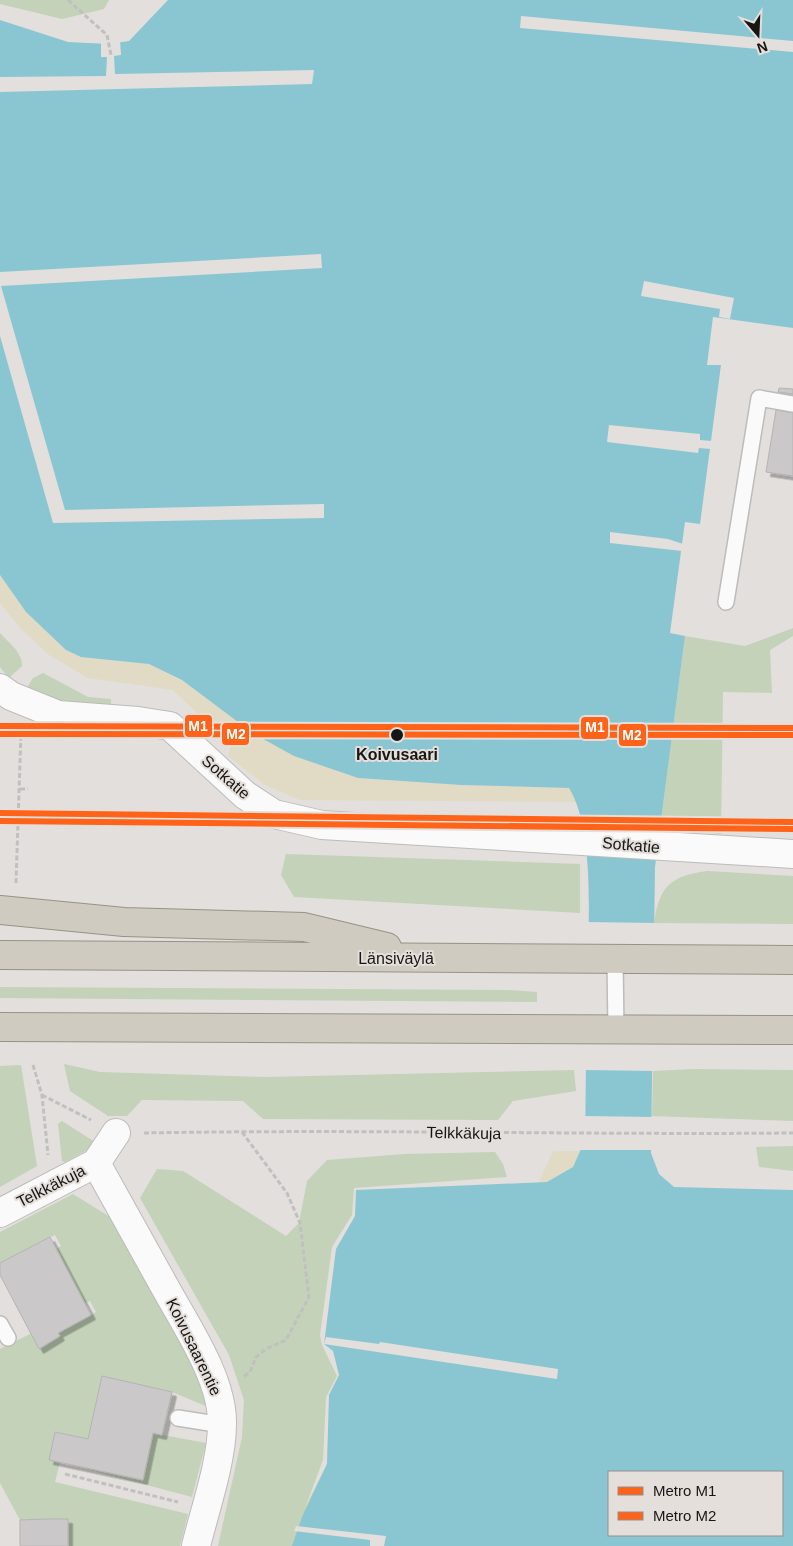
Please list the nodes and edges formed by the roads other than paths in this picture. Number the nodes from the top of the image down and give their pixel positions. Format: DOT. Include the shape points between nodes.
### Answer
graph roads {
  1 [pos="793,404"];
  2 [pos="726,602"];
  3 [pos="0,688"];
  4 [pos="793,854"];
  5 [pos="0,910"];
  6 [pos="0,955"];
  7 [pos="432,958"];
  8 [pos="615,959"];
  9 [pos="793,960"];
  10 [pos="0,1027"];
  11 [pos="616,1030"];
  12 [pos="793,1030"];
  13 [pos="125,1133"];
  14 [pos="96,1163"];
  15 [pos="0,1212"];
  16 [pos="0,1324"];
  17 [pos="8,1338"];
  18 [pos="178,1418"];
  19 [pos="222,1425"];
  20 [pos="196,1546"];
  1 -- 2 [label="lane" via="759,398"];
  3 -- 4 [label="street, Sotkatie" via="11,696 58,715 138,720 170,726 245,795 274,814 322,825"];
  5 -- 7 [label="highway" via="124,922 304,927"];
  6 -- 7 [label="highway, Länsiväylä"];
  7 -- 8 [label="highway, Länsiväylä"];
  8 -- 9 [label="highway, Länsiväylä"];
  8 -- 11 [label="lane"];
  10 -- 11 [label="highway"];
  11 -- 12 [label="highway"];
  13 -- 14 [label="street, Telkkäkuja"];
  14 -- 15 [label="street, Telkkäkuja"];
  14 -- 19 [label="street, Koivusaarentie" via="215,1383"];
  16 -- 17 [label="lane"];
  18 -- 19 [label="lane"];
  19 -- 20 [label="street, Koivusaarentie" via="220,1447"];
}
